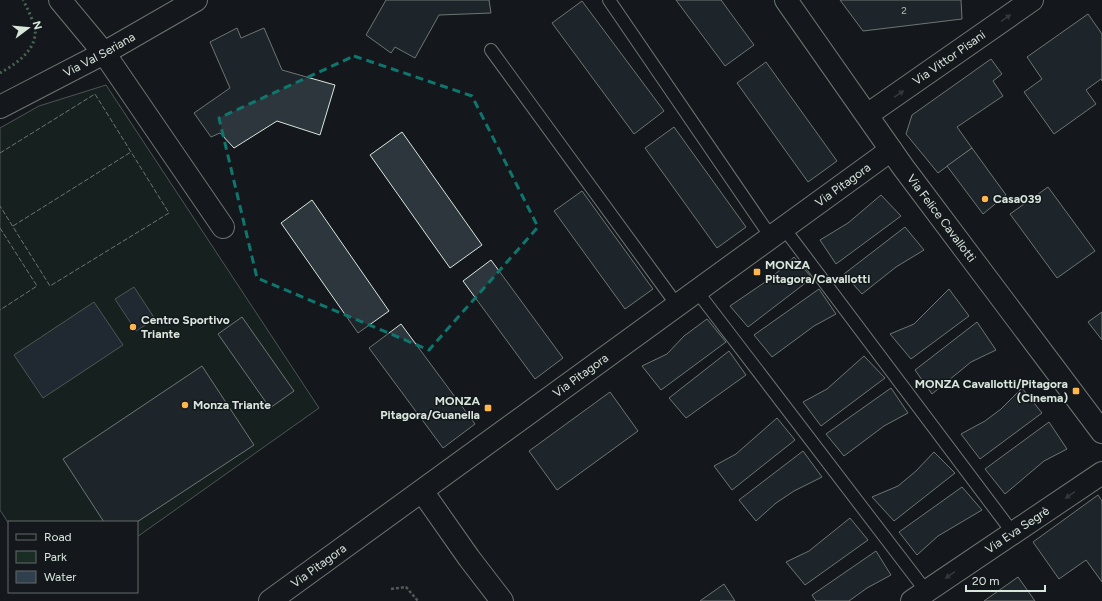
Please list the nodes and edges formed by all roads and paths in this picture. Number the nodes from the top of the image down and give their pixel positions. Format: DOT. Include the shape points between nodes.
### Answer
graph roads {
  1 [pos="60,0"];
  2 [pos="196,0"];
  3 [pos="609,0"];
  4 [pos="786,0"];
  5 [pos="1032,0"];
  6 [pos="491,50"];
  7 [pos="104,53"];
  8 [pos="0,107"];
  9 [pos="867,115"];
  10 [pos="891,150"];
  11 [pos="223,227"];
  12 [pos="777,232"];
  13 [pos="696,290"];
  14 [pos="676,305"];
  15 [pos="1102,432"];
  16 [pos="1102,473"];
  17 [pos="422,491"];
  18 [pos="1013,533"];
  19 [pos="391,589"];
  20 [pos="919,596"];
  21 [pos="270,601"];
  22 [pos="418,601"];
  23 [pos="502,601"];
  1 -- 7 [label="street"];
  2 -- 7 [label="street, Via Val Seriana"];
  3 -- 12 [label="lane"];
  4 -- 9 [label="street, Via Felice Cavallotti"];
  9 -- 5 [label="street, Via Vittor Pisani, one-way"];
  6 -- 14 [label="lane"];
  7 -- 8 [label="street, Via Val Seriana"];
  7 -- 11 [label="street"];
  9 -- 10 [label="street, Via Felice Cavallotti"];
  10 -- 12 [label="street, Via Pitagora"];
  10 -- 15 [label="street, Via Felice Cavallotti"];
  12 -- 13 [label="street, Via Pitagora"];
  12 -- 18 [label="lane"];
  13 -- 14 [label="street, Via Pitagora"];
  13 -- 20 [label="lane"];
  14 -- 17 [label="street, Via Pitagora"];
  16 -- 18 [label="street, Via Eva Segrè, one-way"];
  17 -- 21 [label="street, Via Pitagora"];
  17 -- 23 [label="street"];
  18 -- 20 [label="street, Via Eva Segrè, one-way"];
  19 -- 22 [label="path" via="406,588"];
}
